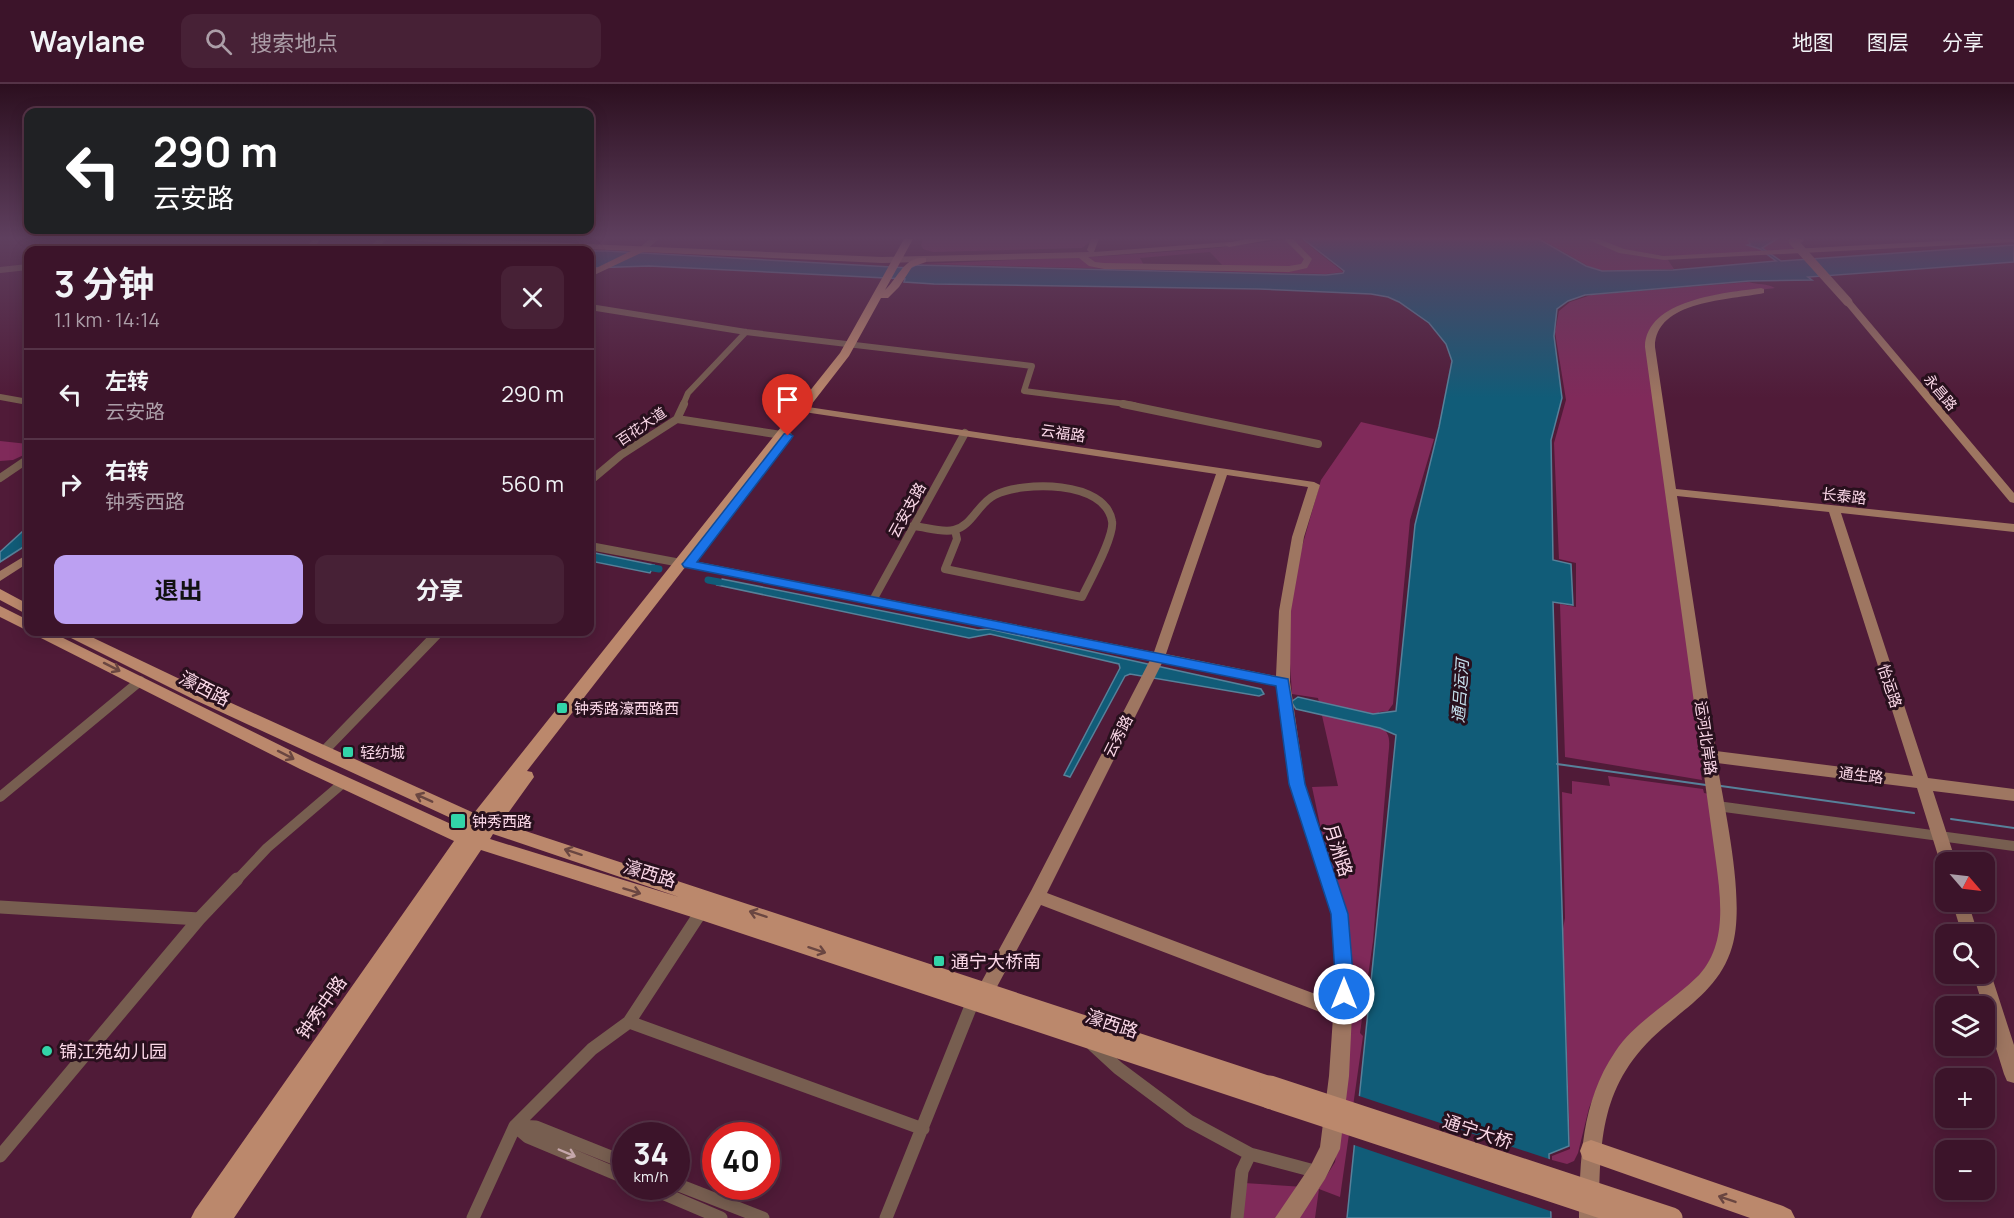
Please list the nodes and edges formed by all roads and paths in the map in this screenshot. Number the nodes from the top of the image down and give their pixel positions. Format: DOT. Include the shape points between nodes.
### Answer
graph roads {
  1 [pos="884,292"];
  2 [pos="1756,292"];
  3 [pos="1838,292"];
  4 [pos="594,308"];
  5 [pos="746,332"];
  6 [pos="854,345"];
  7 [pos="0,397"];
  8 [pos="24,401"];
  9 [pos="808,410"];
  10 [pos="677,419"];
  11 [pos="965,433"];
  12 [pos="785,436"];
  13 [pos="1318,444"];
  14 [pos="24,462"];
  15 [pos="1223,471"];
  16 [pos="0,478"];
  17 [pos="594,478"];
  18 [pos="1314,485"];
  19 [pos="1672,492"];
  20 [pos="2014,500"];
  21 [pos="1834,510"];
  22 [pos="913,526"];
  23 [pos="2014,528"];
  24 [pos="955,530"];
  25 [pos="594,547"];
  26 [pos="24,556"];
  27 [pos="24,561"];
  28 [pos="684,564"];
  29 [pos="0,572"];
  30 [pos="0,577"];
  31 [pos="0,594"];
  32 [pos="873,600"];
  33 [pos="24,608"];
  34 [pos="0,611"];
  35 [pos="24,624"];
  36 [pos="48,636"];
  37 [pos="78,636"];
  38 [pos="435,636"];
  39 [pos="1159,656"];
  40 [pos="140,681"];
  41 [pos="1283,682"];
  42 [pos="323,752"];
  43 [pos="1708,756"];
  44 [pos="1921,782"];
  45 [pos="343,783"];
  46 [pos="2014,795"];
  47 [pos="0,796"];
  48 [pos="1715,802"];
  49 [pos="477,832"];
  50 [pos="1939,836"];
  51 [pos="2014,846"];
  52 [pos="1945,852"];
  53 [pos="1036,896"];
  54 [pos="0,908"];
  55 [pos="701,912"];
  56 [pos="199,918"];
  57 [pos="1985,984"];
  58 [pos="979,996"];
  59 [pos="1343,1013"];
  60 [pos="629,1022"];
  61 [pos="1084,1037"];
  62 [pos="2014,1074"];
  63 [pos="1270,1092"];
  64 [pos="515,1126"];
  65 [pos="924,1129"];
  66 [pos="1591,1151"];
  67 [pos="1250,1154"];
  68 [pos="0,1156"];
  69 [pos="612,1157"];
  70 [pos="612,1172"];
  71 [pos="1318,1172"];
  72 [pos="690,1189"];
  73 [pos="679,1200"];
  74 [pos="203,1218"];
  75 [pos="220,1218"];
  76 [pos="473,1218"];
  77 [pos="721,1218"];
  78 [pos="763,1218"];
  79 [pos="886,1218"];
  80 [pos="1237,1218"];
  81 [pos="1285,1218"];
  82 [pos="1589,1218"];
  83 [pos="1632,1218"];
  84 [pos="1672,1218"];
  85 [pos="1783,1218"];
  1 -- 6 [label="main road"];
  2 -- 19 [label="street, 运河北岸路" via="1683,308 1654,327 1650,347"];
  3 -- 20 [label="street, 永昌路, bridge"];
  4 -- 5 [label="street"];
  5 -- 6 [label="street"];
  5 -- 10 [label="street, 百花大道" via="688,393"];
  6 -- 9 [label="main road"];
  6 -- 12 [label="main road"];
  6 -- 13 [label="street" via="1032,366 1024,392 1142,406"];
  7 -- 8 [label="street"];
  9 -- 11 [label="street, 云福路"];
  9 -- 12 [label="main road"];
  10 -- 12 [label="street"];
  10 -- 17 [label="street, 百花大道"];
  11 -- 15 [label="street, 云福路"];
  11 -- 22 [label="street, 云安支路"];
  12 -- 28 [label="main road"];
  14 -- 16 [label="street"];
  15 -- 18 [label="street, 云福路"];
  15 -- 39 [label="street, 云秀路"];
  18 -- 41 [label="street, 月洲路" via="1298,537 1285,611"];
  19 -- 21 [label="street, 长泰路"];
  19 -- 43 [label="street, 运河北岸路"];
  21 -- 23 [label="street, 长泰路"];
  21 -- 44 [label="street, 怡运路"];
  22 -- 24 [label="street"];
  22 -- 32 [label="street, 云安支路"];
  24 -- 24 [label="street" via="972,519 978,506 992,496 1026,486 1092,495 1107,507 1112,521 1112,534 1082,597 945,569 957,539"];
  25 -- 28 [label="street"];
  26 -- 29 [label="street"];
  27 -- 30 [label="street"];
  28 -- 32 [label="street"];
  28 -- 49 [label="main road"];
  31 -- 33 [label="main road"];
  32 -- 39 [label="street"];
  34 -- 35 [label="main road"];
  36 -- 40 [label="main road, 濠西路, one-way"];
  37 -- 42 [label="main road, 濠西路"];
  38 -- 42 [label="street"];
  39 -- 41 [label="street"];
  39 -- 53 [label="street, 云秀路"];
  40 -- 45 [label="main road, 濠西路, one-way"];
  40 -- 47 [label="street"];
  41 -- 59 [label="street, 月洲路" via="1297,784 1340,914"];
  49 -- 42 [label="main road, 濠西路, one-way"];
  43 -- 44 [label="street, 通生路"];
  43 -- 48 [label="street, 运河北岸路"];
  44 -- 46 [label="street, 通生路"];
  44 -- 50 [label="street, 怡运路"];
  45 -- 49 [label="main road, 濠西路"];
  45 -- 56 [label="street" via="267,848"];
  48 -- 50 [label="street"];
  48 -- 66 [label="street, 运河北岸路" via="1729,899 1729,927 1722,949 1711,973 1653,1024 1622,1058 1597,1108"];
  49 -- 55 [label="main road, 濠西路, one-way"];
  58 -- 49 [label="main road, 濠西路, one-way"];
  49 -- 74 [label="main road, 钟秀中路"];
  49 -- 75 [label="main road"];
  50 -- 51 [label="street"];
  50 -- 52 [label="street, 怡运路"];
  53 -- 58 [label="street, 云秀路"];
  53 -- 59 [label="street"];
  54 -- 56 [label="street"];
  55 -- 58 [label="main road, 濠西路, one-way"];
  55 -- 60 [label="street"];
  56 -- 68 [label="street"];
  57 -- 62 [label="street"];
  58 -- 61 [label="main road, 濠西路"];
  58 -- 63 [label="main road, 濠西路"];
  58 -- 65 [label="street"];
  59 -- 71 [label="street, 月洲路" via="1330,1149"];
  60 -- 64 [label="street" via="592,1049"];
  60 -- 65 [label="street"];
  61 -- 63 [label="main road, 濠西路"];
  61 -- 67 [label="street" via="1189,1121"];
  63 -- 83 [label="main road, bridge"];
  63 -- 84 [label="main road, 通宁大桥, bridge"];
  64 -- 69 [label="street" via="536,1127"];
  64 -- 70 [label="street, one-way" via="528,1137"];
  64 -- 76 [label="street"];
  65 -- 79 [label="street"];
  66 -- 82 [label="street, 运河北岸路"];
  85 -- 66 [label="main road, one-way"];
  67 -- 71 [label="street"];
  67 -- 80 [label="street" via="1242,1171"];
  71 -- 81 [label="street, 月洲路"];
  72 -- 78 [label="street"];
  73 -- 77 [label="street"];
}
